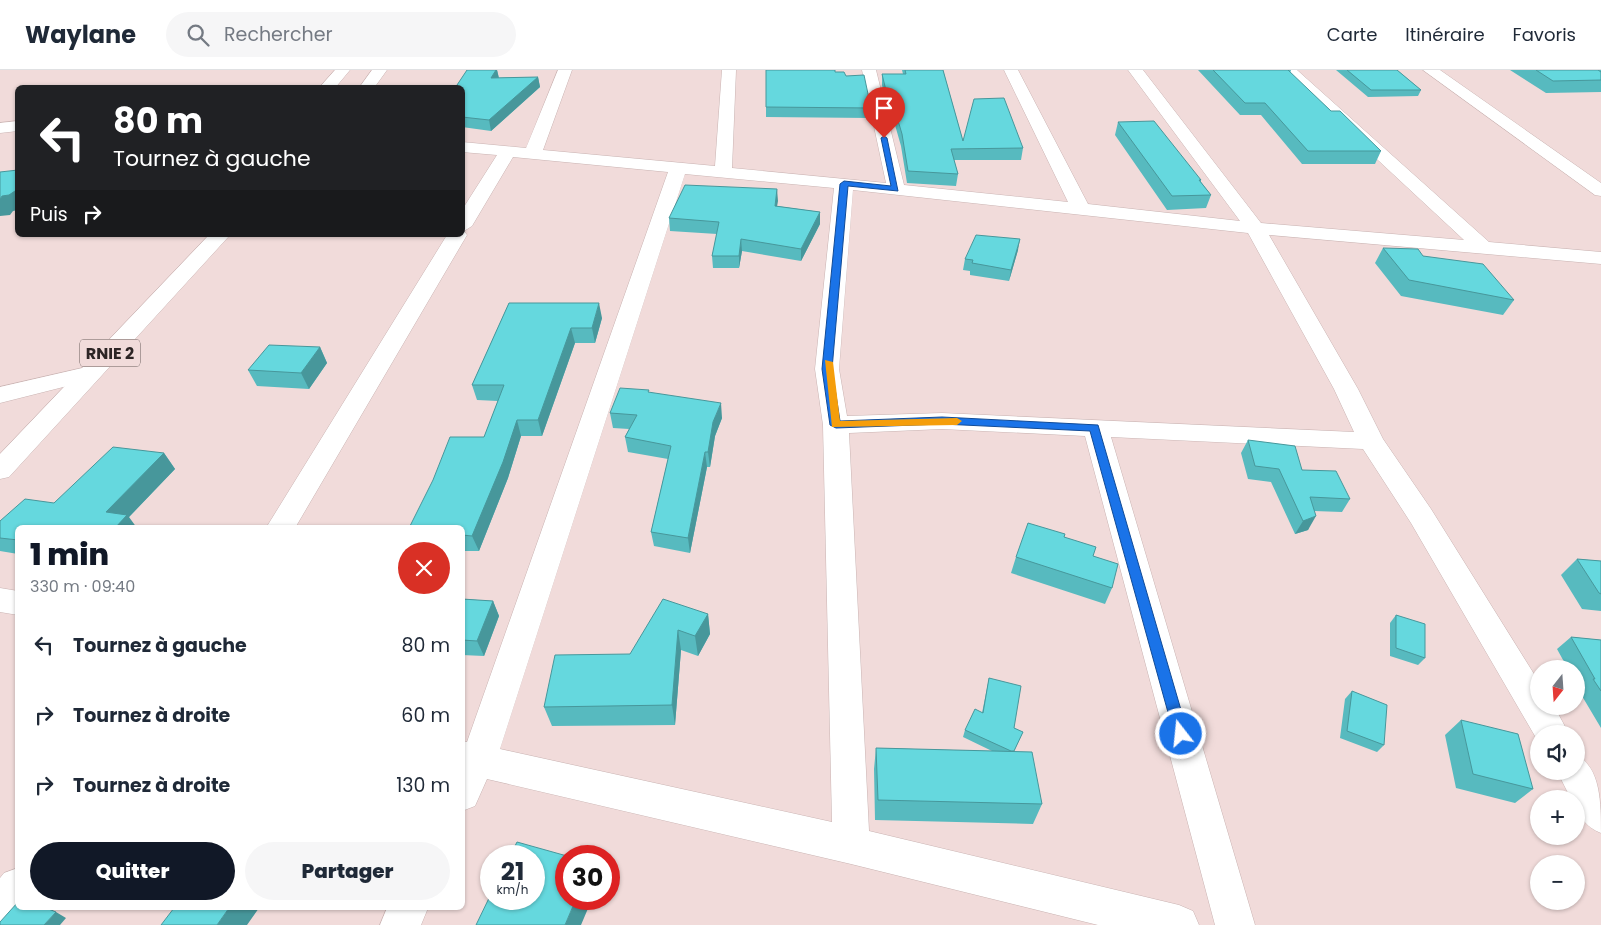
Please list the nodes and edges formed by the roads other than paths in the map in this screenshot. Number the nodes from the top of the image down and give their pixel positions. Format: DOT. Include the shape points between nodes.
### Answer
graph roads {
  1 [pos="343,70"];
  2 [pos="380,70"];
  3 [pos="565,70"];
  4 [pos="729,70"];
  5 [pos="869,70"];
  6 [pos="1011,70"];
  7 [pos="1135,70"];
  8 [pos="1288,70"];
  9 [pos="1430,70"];
  10 [pos="329,85"];
  11 [pos="368,85"];
  12 [pos="15,126"];
  13 [pos="0,128"];
  14 [pos="465,147"];
  15 [pos="506,153"];
  16 [pos="532,155"];
  17 [pos="678,168"];
  18 [pos="723,172"];
  19 [pos="844,184"];
  20 [pos="896,189"];
  21 [pos="1601,191"];
  22 [pos="1081,209"];
  23 [pos="465,221"];
  24 [pos="1255,228"];
  25 [pos="218,237"];
  26 [pos="456,237"];
  27 [pos="1482,246"];
  28 [pos="1601,258"];
  29 [pos="91,373"];
  30 [pos="0,395"];
  31 [pos="836,425"];
  32 [pos="1095,428"];
  33 [pos="1371,441"];
  34 [pos="0,470"];
  35 [pos="282,525"];
  36 [pos="0,600"];
  37 [pos="15,602"];
  38 [pos="1547,725"];
  39 [pos="470,759"];
  40 [pos="1580,780"];
  41 [pos="465,781"];
  42 [pos="1601,815"];
  43 [pos="851,845"];
  44 [pos="15,890"];
  45 [pos="0,907"];
  46 [pos="407,910"];
  47 [pos="400,925"];
  48 [pos="1179,925"];
  49 [pos="1236,925"];
  1 -- 10 [label="street"];
  2 -- 11 [label="street"];
  3 -- 16 [label="street"];
  4 -- 18 [label="street"];
  5 -- 20 [label="street"];
  6 -- 22 [label="street"];
  7 -- 24 [label="street"];
  8 -- 27 [label="street"];
  9 -- 21 [label="street"];
  12 -- 13 [label="street"];
  14 -- 15 [label="street"];
  15 -- 16 [label="street"];
  15 -- 23 [label="street"];
  16 -- 17 [label="street"];
  17 -- 18 [label="street"];
  17 -- 39 [label="street"];
  18 -- 19 [label="street"];
  19 -- 20 [label="street"];
  19 -- 31 [label="street" via="827,369"];
  20 -- 22 [label="street"];
  22 -- 24 [label="street"];
  24 -- 27 [label="street"];
  24 -- 33 [label="street" via="1346,389"];
  25 -- 29 [label="street, RNIE 2"];
  26 -- 35 [label="street"];
  27 -- 28 [label="street"];
  29 -- 30 [label="street"];
  29 -- 34 [label="street, RNIE 2"];
  31 -- 32 [label="street" via="942,420"];
  31 -- 43 [label="street"];
  32 -- 33 [label="street"];
  32 -- 49 [label="street"];
  33 -- 38 [label="street" via="1421,516"];
  36 -- 37 [label="street"];
  39 -- 41 [label="street"];
  39 -- 43 [label="street"];
  40 -- 42 [label="street"];
  43 -- 48 [label="street"];
  44 -- 45 [label="street"];
  46 -- 47 [label="street"];
}
